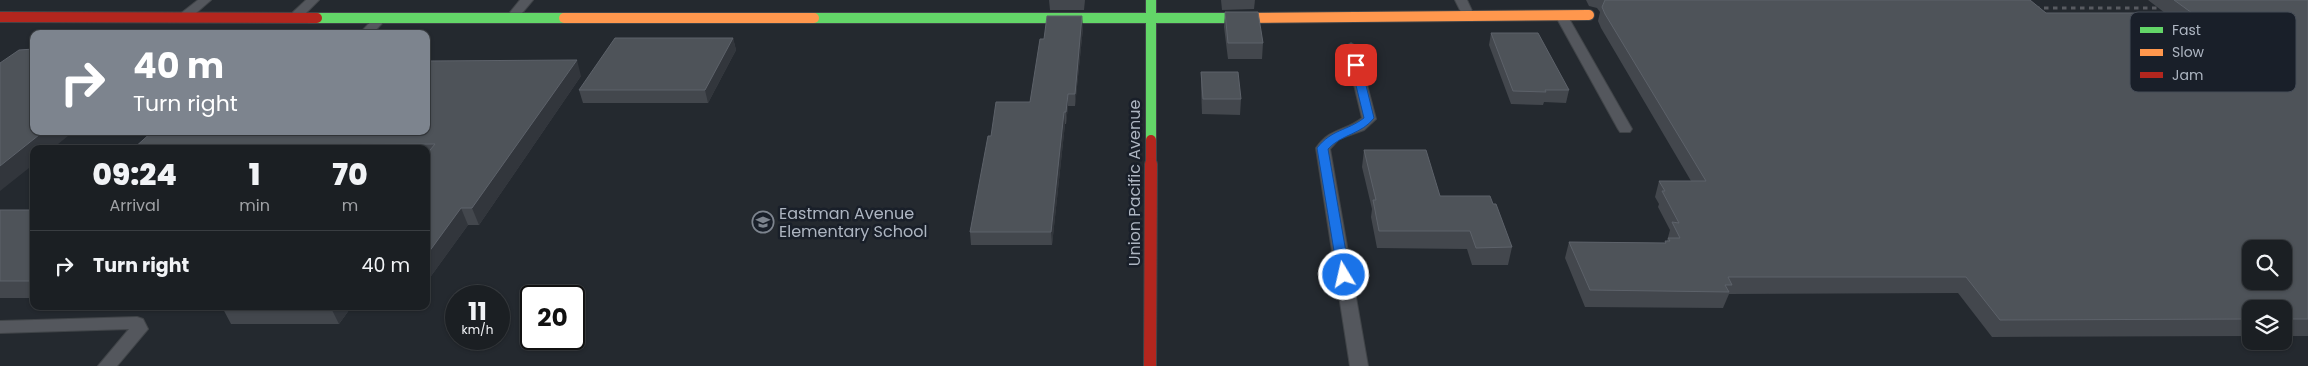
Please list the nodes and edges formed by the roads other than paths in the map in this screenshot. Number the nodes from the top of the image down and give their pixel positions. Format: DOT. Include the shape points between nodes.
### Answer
graph roads {
  1 [pos="205,0"];
  2 [pos="313,0"];
  3 [pos="527,0"];
  4 [pos="1150,0"];
  5 [pos="1461,0"];
  6 [pos="22,4"];
  7 [pos="513,16"];
  8 [pos="1468,16"];
  9 [pos="1561,16"];
  10 [pos="1590,16"];
  11 [pos="184,17"];
  12 [pos="295,17"];
  13 [pos="382,17"];
  14 [pos="1,18"];
  15 [pos="1150,19"];
  16 [pos="369,30"];
  17 [pos="1351,47"];
  18 [pos="1625,129"];
  19 [pos="0,327"];
  20 [pos="107,366"];
  21 [pos="1150,366"];
  22 [pos="1359,366"];
  1 -- 11 [label="lane"];
  2 -- 12 [label="lane"];
  3 -- 7 [label="lane"];
  4 -- 15 [label="street, Union Pacific Avenue"];
  5 -- 8 [label="lane"];
  6 -- 14 [label="street"];
  7 -- 13 [label="street"];
  7 -- 15 [label="street"];
  8 -- 9 [label="street"];
  8 -- 15 [label="street"];
  9 -- 10 [label="street"];
  9 -- 18 [label="lane"];
  11 -- 12 [label="street"];
  11 -- 14 [label="street"];
  12 -- 13 [label="street"];
  13 -- 16 [label="lane"];
  15 -- 21 [label="street, Union Pacific Avenue"];
  17 -- 22 [label="lane" via="1369,118 1359,127 1334,136 1323,148"];
  19 -- 20 [label="lane" via="137,323 140,329"];
}
